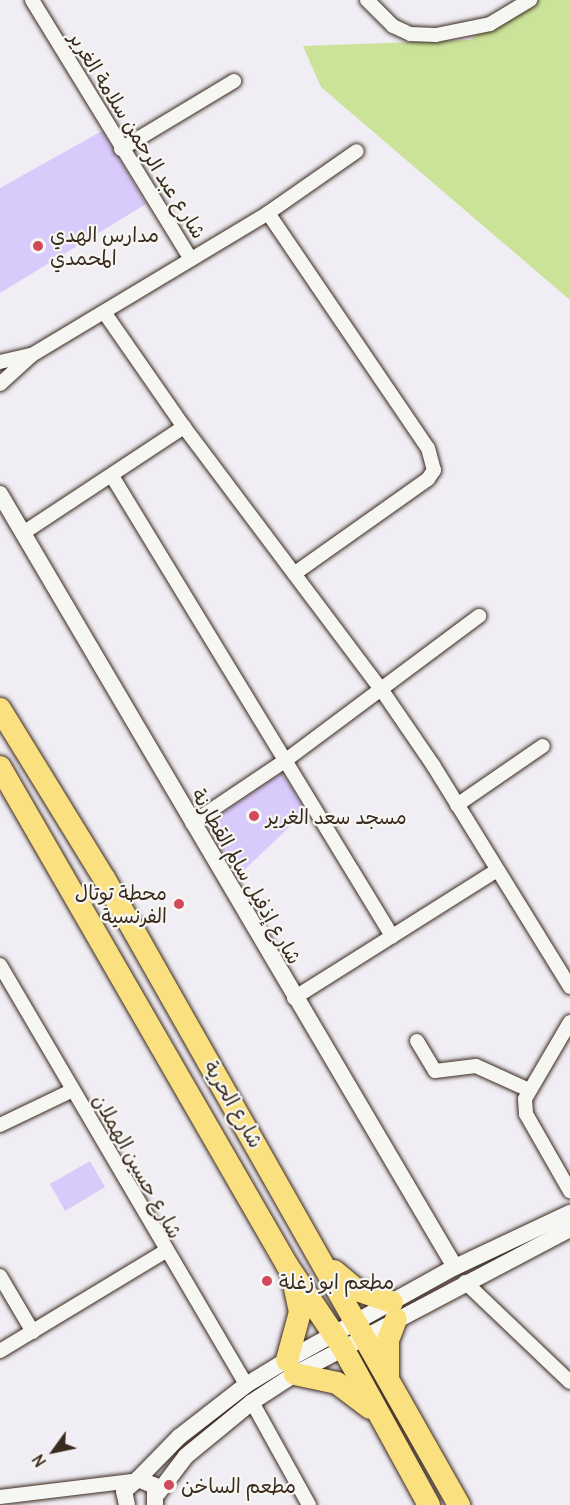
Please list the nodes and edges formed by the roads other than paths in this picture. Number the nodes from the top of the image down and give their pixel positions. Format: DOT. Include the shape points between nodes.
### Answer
graph roads {
  1 [pos="32,0"];
  2 [pos="367,0"];
  3 [pos="530,0"];
  4 [pos="234,81"];
  5 [pos="121,149"];
  6 [pos="357,151"];
  7 [pos="268,213"];
  8 [pos="191,259"];
  9 [pos="104,312"];
  10 [pos="32,355"];
  11 [pos="0,362"];
  12 [pos="0,384"];
  13 [pos="184,427"];
  14 [pos="112,476"];
  15 [pos="0,483"];
  16 [pos="3,499"];
  17 [pos="23,533"];
  18 [pos="294,574"];
  19 [pos="479,616"];
  20 [pos="381,689"];
  21 [pos="0,709"];
  22 [pos="543,746"];
  23 [pos="286,760"];
  24 [pos="0,767"];
  25 [pos="457,805"];
  26 [pos="192,823"];
  27 [pos="496,871"];
  28 [pos="392,936"];
  29 [pos="0,965"];
  30 [pos="14,987"];
  31 [pos="570,987"];
  32 [pos="0,994"];
  33 [pos="294,998"];
  34 [pos="570,1022"];
  35 [pos="417,1041"];
  36 [pos="527,1089"];
  37 [pos="73,1090"];
  38 [pos="0,1125"];
  39 [pos="570,1191"];
  40 [pos="570,1213"];
  41 [pos="570,1228"];
  42 [pos="164,1252"];
  43 [pos="323,1260"];
  44 [pos="287,1264"];
  45 [pos="455,1267"];
  46 [pos="0,1276"];
  47 [pos="465,1282"];
  48 [pos="394,1310"];
  49 [pos="360,1329"];
  50 [pos="33,1332"];
  51 [pos="338,1341"];
  52 [pos="0,1352"];
  53 [pos="291,1367"];
  54 [pos="569,1379"];
  55 [pos="388,1380"];
  56 [pos="246,1385"];
  57 [pos="252,1402"];
  58 [pos="382,1419"];
  59 [pos="135,1480"];
  60 [pos="93,1485"];
  61 [pos="0,1497"];
  62 [pos="158,1501"];
  63 [pos="125,1503"];
  64 [pos="309,1505"];
  65 [pos="429,1505"];
  66 [pos="459,1505"];
  1 -- 5 [label="street, شارع عبد الرحمن سلامة الغرير"];
  2 -- 3 [label="street" via="393,26 410,34 436,35 490,24"];
  4 -- 5 [label="street"];
  5 -- 8 [label="street, شارع عبد الرحمن سلامة الغرير"];
  6 -- 7 [label="street"];
  7 -- 8 [label="street"];
  7 -- 18 [label="street" via="428,448 434,470"];
  8 -- 9 [label="street"];
  9 -- 10 [label="street"];
  9 -- 13 [label="street"];
  10 -- 11 [label="street"];
  10 -- 12 [label="street"];
  13 -- 14 [label="street"];
  13 -- 18 [label="street"];
  14 -- 17 [label="street"];
  14 -- 23 [label="street"];
  15 -- 16 [label="street, شارع إذفيل سالم القطارنة"];
  16 -- 17 [label="street, شارع إذفيل سالم القطارنة"];
  17 -- 26 [label="street, شارع إذفيل سالم القطارنة"];
  18 -- 20 [label="street"];
  19 -- 20 [label="street"];
  20 -- 23 [label="street"];
  20 -- 25 [label="street"];
  21 -- 43 [label="highway, شارع الحرية" via="104,878"];
  22 -- 25 [label="street"];
  23 -- 26 [label="street"];
  23 -- 28 [label="street"];
  24 -- 44 [label="highway, شارع الحرية"];
  25 -- 27 [label="street"];
  26 -- 33 [label="street, شارع إذفيل سالم القطارنة"];
  27 -- 28 [label="street"];
  27 -- 31 [label="street"];
  28 -- 33 [label="street"];
  29 -- 30 [label="street, شارع حسين الهملان"];
  30 -- 32 [label="street"];
  30 -- 37 [label="street, شارع حسين الهملان"];
  33 -- 45 [label="street, شارع إذفيل سالم القطارنة"];
  34 -- 36 [label="street"];
  35 -- 36 [label="street" via="435,1071 476,1066"];
  36 -- 39 [label="street" via="526,1114"];
  37 -- 38 [label="street"];
  37 -- 42 [label="street, شارع حسين الهملان"];
  40 -- 45 [label="street"];
  41 -- 47 [label="street"];
  42 -- 50 [label="street"];
  42 -- 56 [label="street, شارع حسين الهملان"];
  43 -- 48 [label="highway" via="357,1290"];
  43 -- 49 [label="highway, شارع الحرية"];
  44 -- 51 [label="highway, شارع الحرية"];
  44 -- 53 [label="highway" via="300,1312"];
  45 -- 48 [label="street"];
  46 -- 50 [label="street"];
  47 -- 48 [label="street"];
  47 -- 54 [label="street"];
  48 -- 49 [label="street"];
  48 -- 55 [label="highway" via="386,1353"];
  49 -- 51 [label="street"];
  49 -- 55 [label="highway, شارع الحرية"];
  50 -- 52 [label="street"];
  51 -- 53 [label="street"];
  51 -- 58 [label="highway, شارع الحرية"];
  53 -- 56 [label="street"];
  53 -- 57 [label="street"];
  53 -- 58 [label="highway" via="338,1383"];
  55 -- 66 [label="highway, شارع الحرية"];
  56 -- 59 [label="street" via="178,1437"];
  57 -- 62 [label="street" via="186,1456"];
  57 -- 64 [label="street"];
  58 -- 65 [label="highway, شارع الحرية"];
  59 -- 60 [label="street"];
  59 -- 62 [label="street" via="151,1481"];
  59 -- 63 [label="street"];
  60 -- 61 [label="street"];
  60 -- 63 [label="street"];
}
